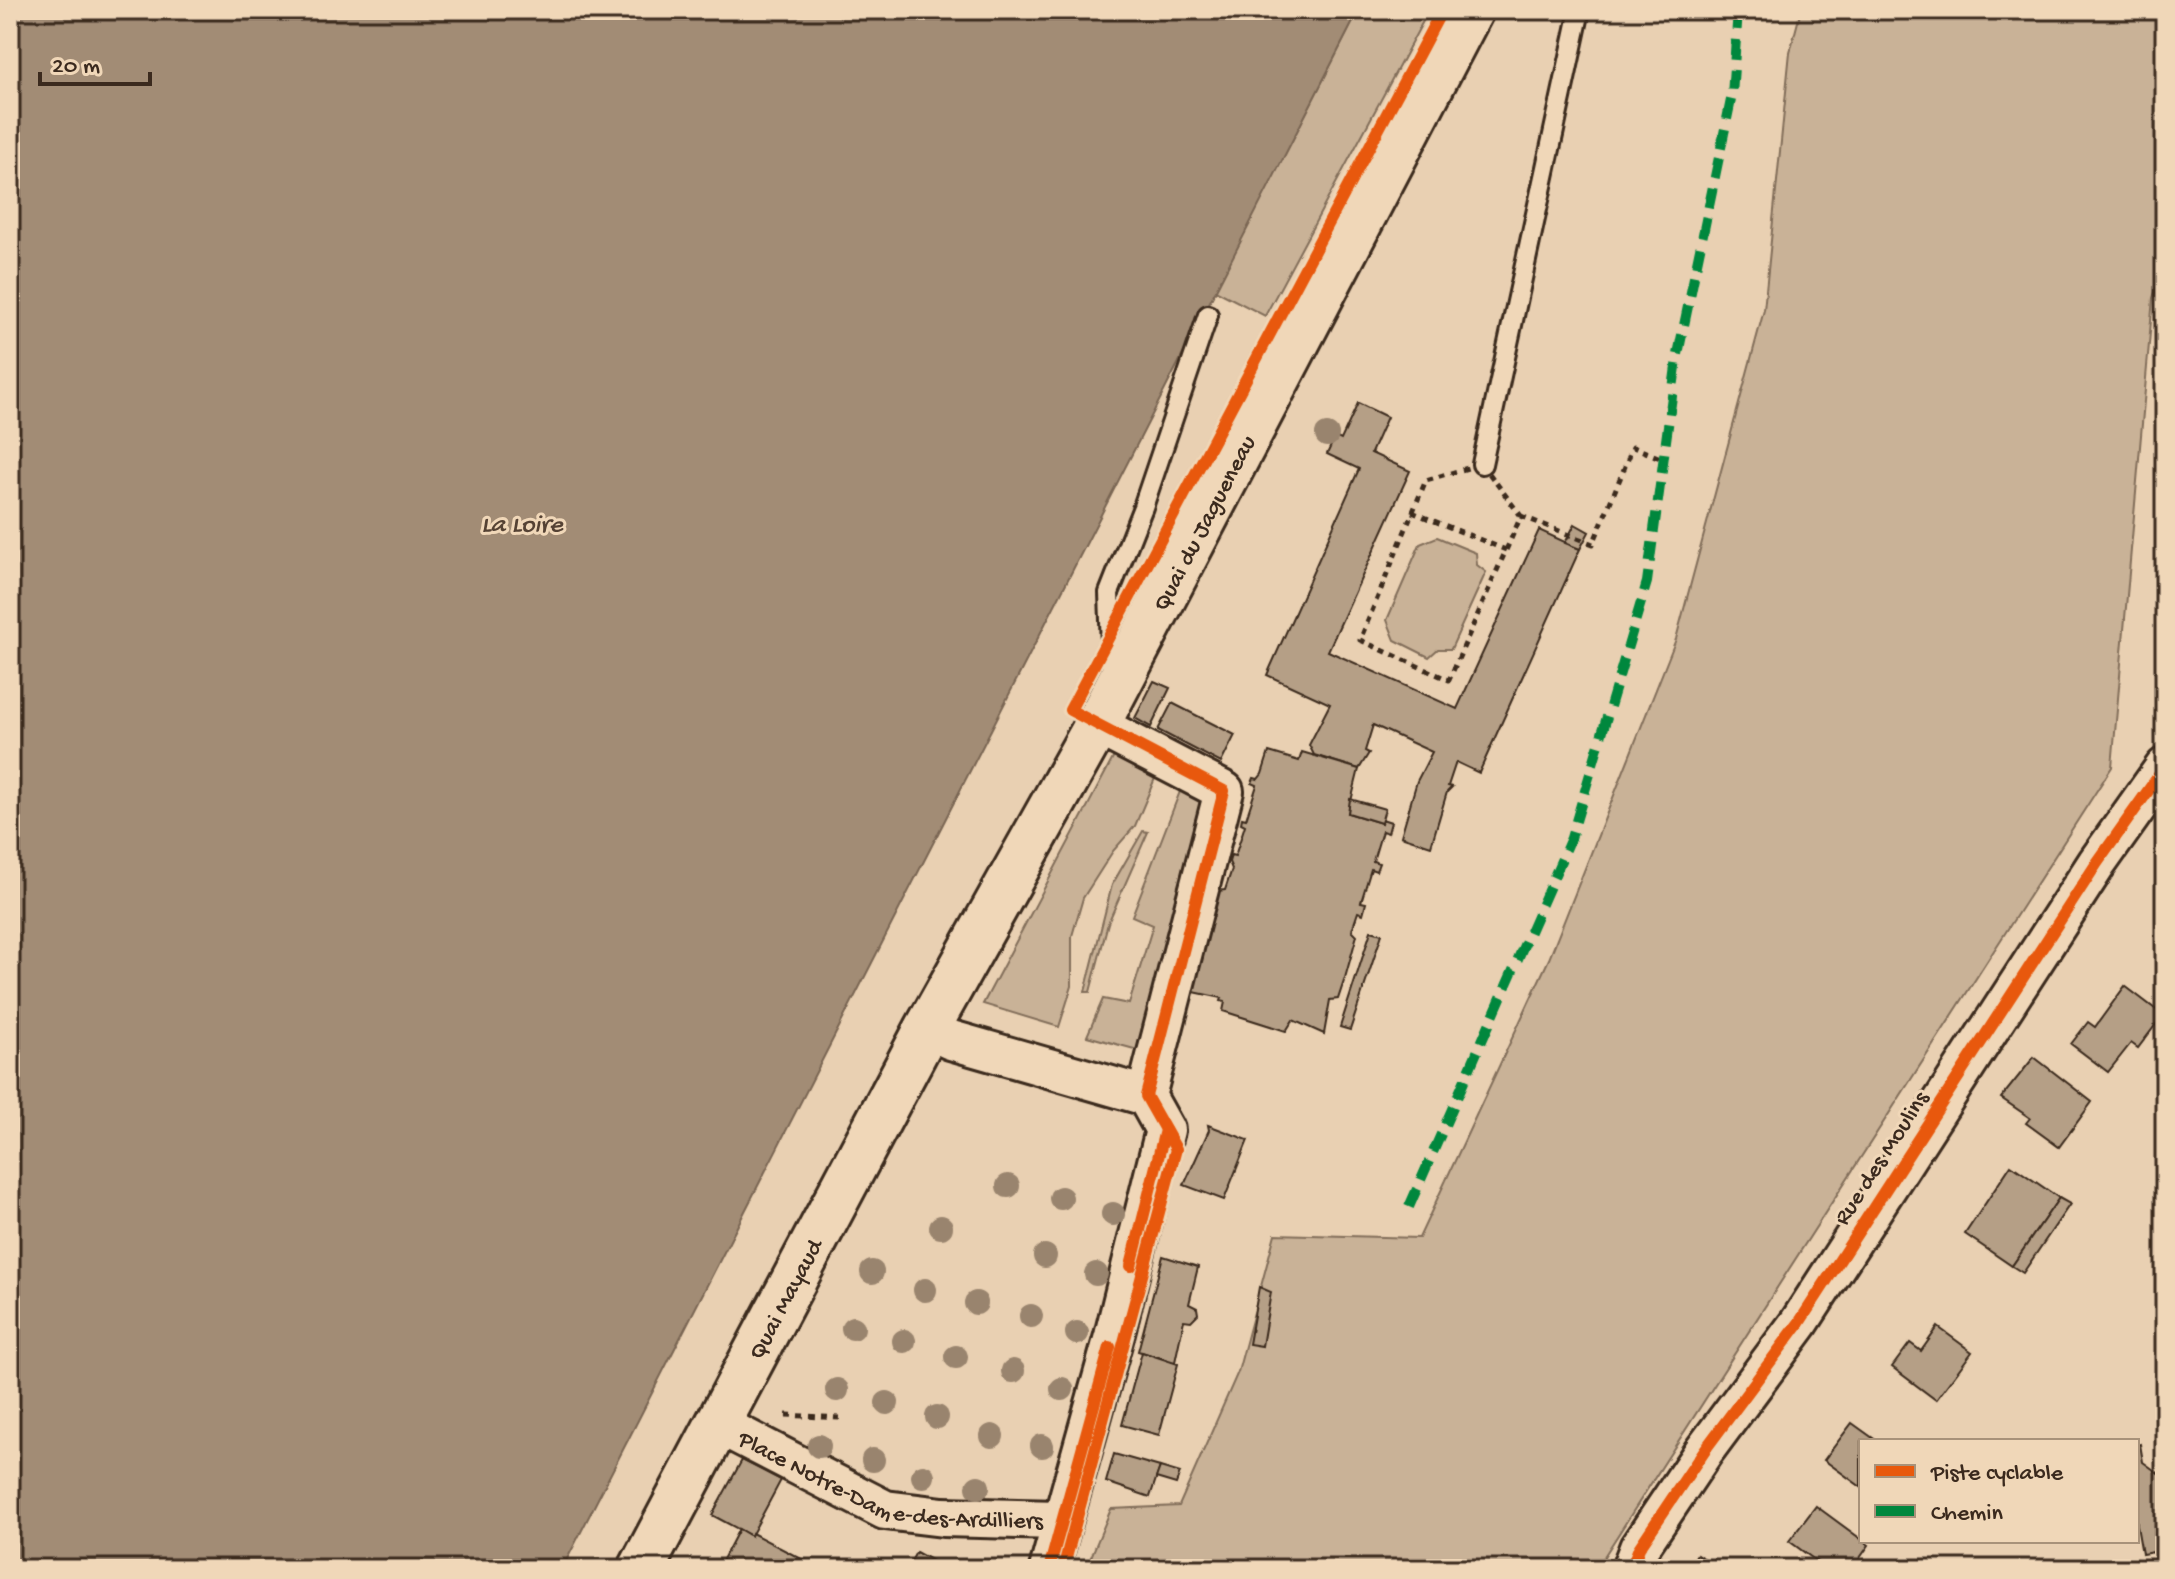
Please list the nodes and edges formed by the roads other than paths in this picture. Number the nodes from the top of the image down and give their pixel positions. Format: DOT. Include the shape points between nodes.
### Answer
graph roads {
  1 [pos="1471,10"];
  2 [pos="1580,10"];
  3 [pos="1208,315"];
  4 [pos="1482,464"];
  5 [pos="1105,709"];
  6 [pos="2165,767"];
  7 [pos="927,1029"];
  8 [pos="1146,1096"];
  9 [pos="718,1424"];
  10 [pos="1060,1520"];
  11 [pos="641,1569"];
  12 [pos="1049,1569"];
  13 [pos="1631,1569"];
  1 -- 5 [label="main road, Quai du Jagueneau"];
  2 -- 4 [label="lane"];
  3 -- 5 [label="lane" via="1109,593"];
  5 -- 7 [label="main road, Quai du Jagueneau"];
  5 -- 8 [label="street" via="1224,791"];
  6 -- 13 [label="street, Rue des Moulins" via="2097,863 1799,1323 1647,1536"];
  7 -- 8 [label="street"];
  7 -- 9 [label="main road, Quai Mayaud"];
  8 -- 10 [label="street, Place Notre-Dame-des-Ardilliers" via="1165,1130 1114,1336"];
  9 -- 10 [label="street, Place Notre-Dame-des-Ardilliers" via="885,1510"];
  9 -- 11 [label="main road, Quai Mayaud"];
  10 -- 12 [label="street"];
}
